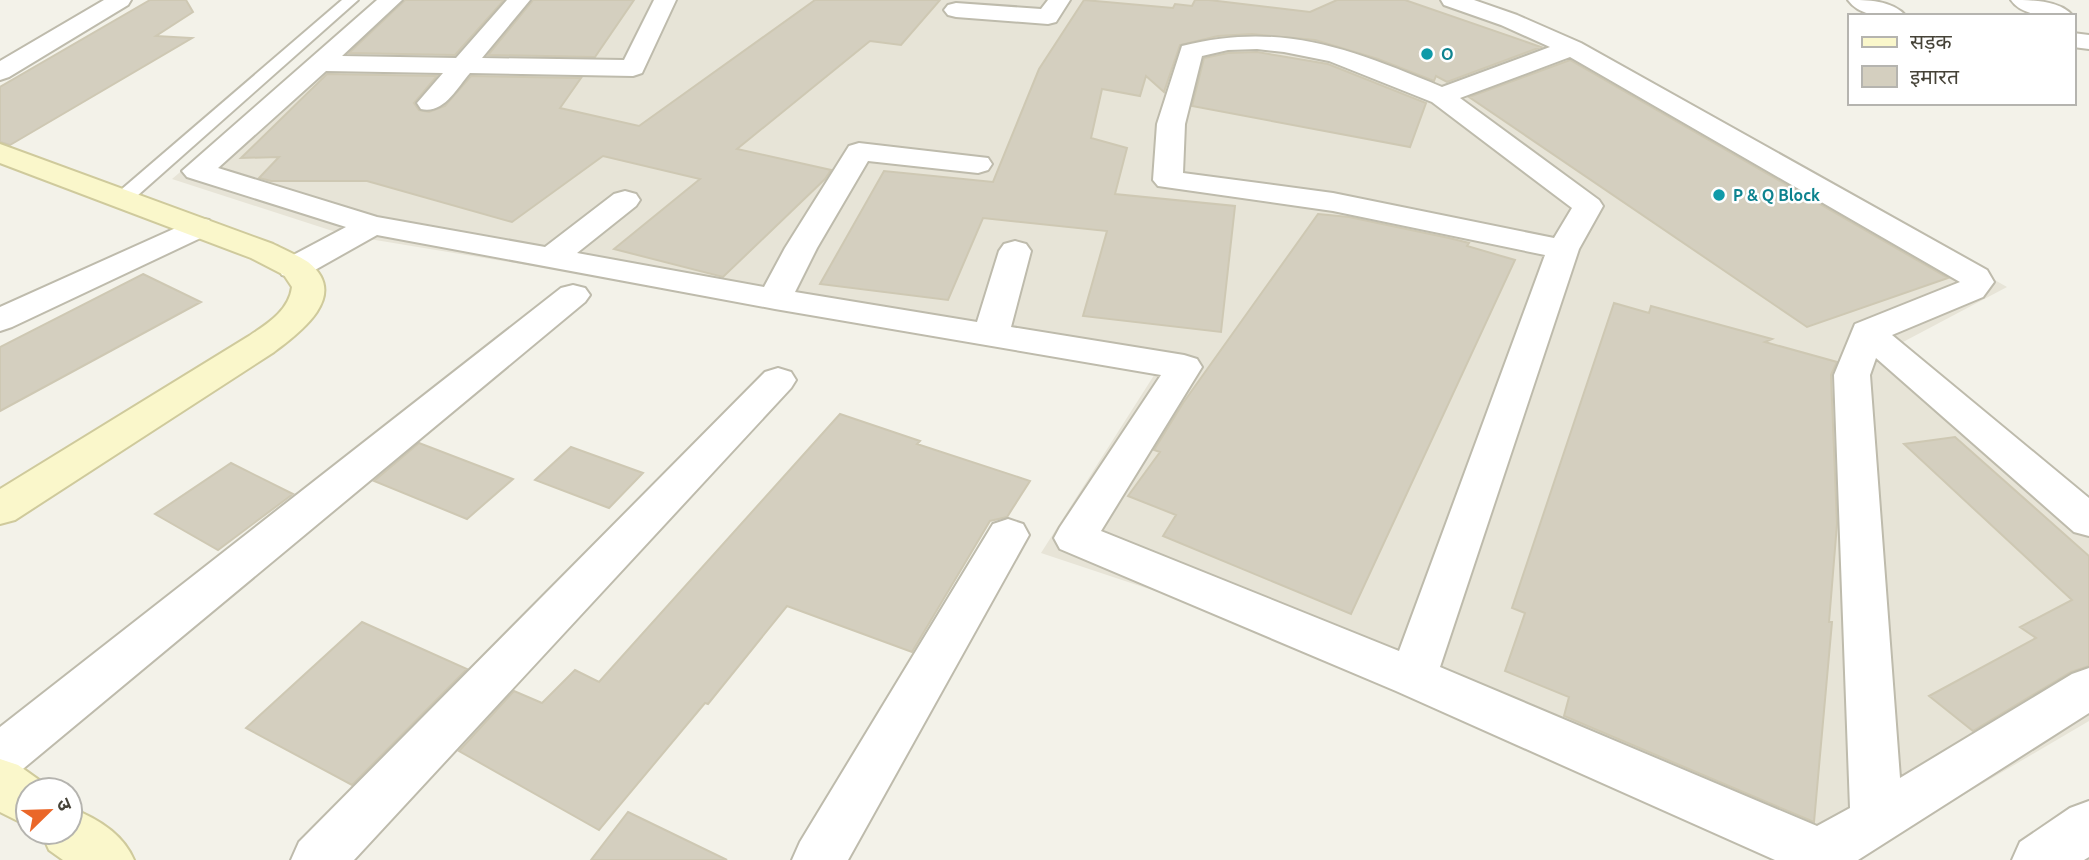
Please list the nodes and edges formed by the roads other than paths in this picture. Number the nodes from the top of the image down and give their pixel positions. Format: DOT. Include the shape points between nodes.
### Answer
graph roads {
  1 [pos="120,0"];
  2 [pos="351,0"];
  3 [pos="391,0"];
  4 [pos="519,0"];
  5 [pos="666,0"];
  6 [pos="1059,0"];
  7 [pos="1452,0"];
  8 [pos="1859,0"];
  9 [pos="2022,0"];
  10 [pos="956,10"];
  11 [pos="1890,14"];
  12 [pos="2056,14"];
  13 [pos="1572,48"];
  14 [pos="320,63"];
  15 [pos="463,65"];
  16 [pos="0,72"];
  17 [pos="1441,96"];
  18 [pos="430,103"];
  19 [pos="0,153"];
  20 [pos="978,164"];
  21 [pos="122,199"];
  22 [pos="625,201"];
  23 [pos="372,225"];
  24 [pos="198,227"];
  25 [pos="1563,249"];
  26 [pos="1016,251"];
  27 [pos="551,258"];
  28 [pos="294,268"];
  29 [pos="573,295"];
  30 [pos="775,299"];
  31 [pos="0,320"];
  32 [pos="1867,332"];
  33 [pos="991,335"];
  34 [pos="778,380"];
  35 [pos="0,509"];
  36 [pos="2089,521"];
  37 [pos="1008,535"];
  38 [pos="1413,677"];
  39 [pos="2089,688"];
  40 [pos="0,757"];
  41 [pos="1877,821"];
  42 [pos="2089,826"];
  43 [pos="84,843"];
  44 [pos="107,860"];
  45 [pos="318,860"];
  46 [pos="819,860"];
  47 [pos="2039,860"];
  1 -- 16 [label="street"];
  2 -- 21 [label="lane"];
  3 -- 14 [label="street"];
  4 -- 15 [label="street"];
  5 -- 15 [label="street" via="633,68"];
  6 -- 10 [label="street" via="1048,18"];
  7 -- 13 [label="street"];
  8 -- 11 [label="street"];
  9 -- 12 [label="street"];
  13 -- 17 [label="street"];
  13 -- 32 [label="street" via="1975,277 1971,290"];
  14 -- 15 [label="street"];
  14 -- 23 [label="street" via="197,171"];
  15 -- 18 [label="street"];
  17 -- 25 [label="street" via="1588,205"];
  17 -- 25 [label="street" via="1351,58 1293,45 1227,43 1191,51 1171,124 1168,180 1333,202"];
  19 -- 21 [label="main road"];
  20 -- 30 [label="street" via="859,152"];
  21 -- 24 [label="main road"];
  22 -- 27 [label="street"];
  23 -- 27 [label="street"];
  23 -- 28 [label="street"];
  24 -- 28 [label="main road"];
  24 -- 31 [label="street"];
  25 -- 38 [label="street"];
  26 -- 33 [label="street"];
  27 -- 30 [label="street"];
  28 -- 35 [label="main road" via="305,279 309,295 283,329"];
  29 -- 40 [label="street"];
  30 -- 33 [label="street"];
  32 -- 36 [label="street"];
  32 -- 41 [label="street" via="1852,376"];
  33 -- 38 [label="street" via="1184,367 1075,538"];
  34 -- 45 [label="street"];
  37 -- 46 [label="street"];
  38 -- 41 [label="street" via="1819,853"];
  39 -- 41 [label="street"];
  42 -- 47 [label="street"];
  43 -- 44 [label="main road"];
}
